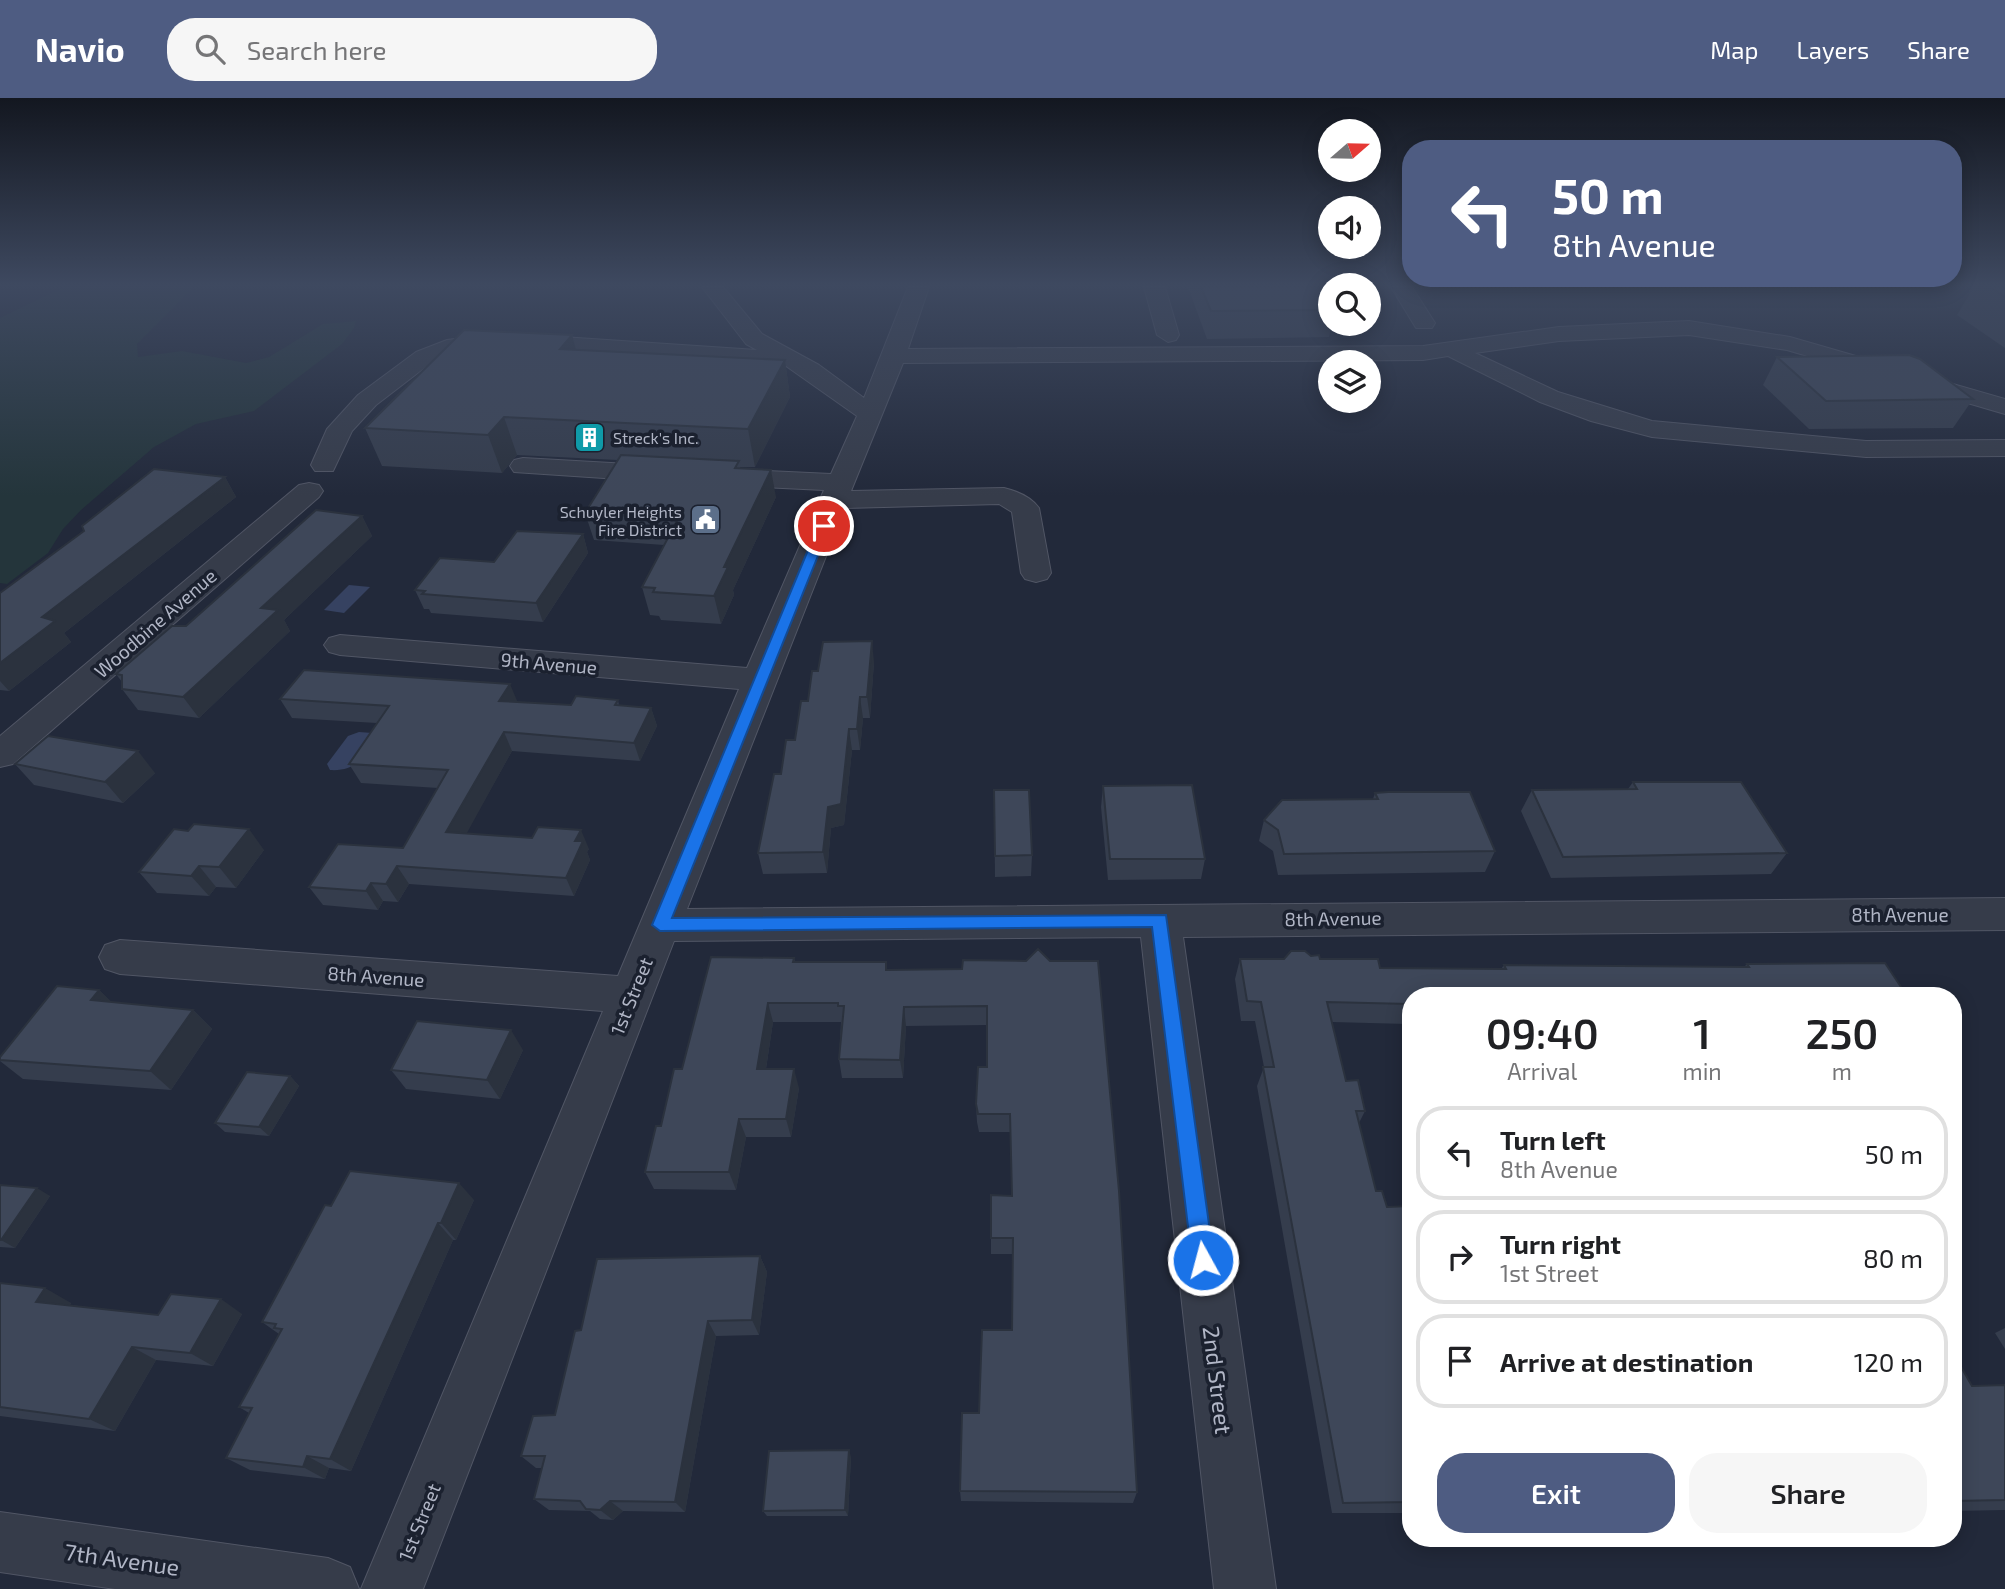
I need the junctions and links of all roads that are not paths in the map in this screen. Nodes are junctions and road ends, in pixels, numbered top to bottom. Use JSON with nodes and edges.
{"nodes":[{"id":1,"x":894,"y":356,"type":"edge"},
{"id":2,"x":425,"y":357,"type":"edge"},
{"id":3,"x":755,"y":357,"type":"edge"},
{"id":4,"x":786,"y":357,"type":"edge"},
{"id":5,"x":1467,"y":357,"type":"edge"},
{"id":6,"x":1833,"y":357,"type":"edge"},
{"id":7,"x":790,"y":359,"type":"junction"},
{"id":8,"x":2005,"y":407,"type":"edge"},
{"id":9,"x":870,"y":414,"type":"junction"},
{"id":10,"x":2005,"y":448,"type":"edge"},
{"id":11,"x":523,"y":466,"type":"dead end"},
{"id":12,"x":838,"y":492,"type":"junction"},
{"id":13,"x":1036,"y":573,"type":"dead end"},
{"id":14,"x":340,"y":645,"type":"dead end"},
{"id":15,"x":759,"y":680,"type":"junction"},
{"id":16,"x":0,"y":755,"type":"edge"},
{"id":17,"x":2005,"y":914,"type":"edge"},
{"id":18,"x":1160,"y":920,"type":"junction"},
{"id":19,"x":660,"y":925,"type":"junction"},
{"id":20,"x":120,"y":957,"type":"dead end"},
{"id":21,"x":632,"y":995,"type":"junction"},
{"id":22,"x":0,"y":1542,"type":"edge"},
{"id":23,"x":328,"y":1589,"type":"edge"},
{"id":24,"x":392,"y":1589,"type":"edge"},
{"id":25,"x":1245,"y":1589,"type":"edge"}],
"edges":[{"from":1,"to":9,"type":"street","name":"1st Street"},
{"from":2,"to":16,"type":"street","name":"Woodbine Avenue"},
{"from":3,"to":7,"type":"street","name":"Woodbine Avenue"},
{"from":4,"to":7,"type":"street"},
{"from":5,"to":10,"type":"street"},
{"from":6,"to":8,"type":"street"},
{"from":7,"to":9,"type":"street"},
{"from":9,"to":12,"type":"street","name":"1st Street"},
{"from":11,"to":12,"type":"street"},
{"from":12,"to":13,"type":"street"},
{"from":12,"to":15,"type":"street","name":"1st Street"},
{"from":14,"to":15,"type":"street","name":"9th Avenue"},
{"from":15,"to":19,"type":"street","name":"1st Street"},
{"from":17,"to":18,"type":"street","name":"8th Avenue"},
{"from":18,"to":19,"type":"street","name":"8th Avenue"},
{"from":18,"to":25,"type":"street","name":"2nd Street"},
{"from":19,"to":21,"type":"street","name":"1st Street"},
{"from":20,"to":21,"type":"street","name":"8th Avenue"},
{"from":21,"to":24,"type":"street","name":"1st Street"},
{"from":22,"to":23,"type":"street","name":"7th Avenue"}]}
